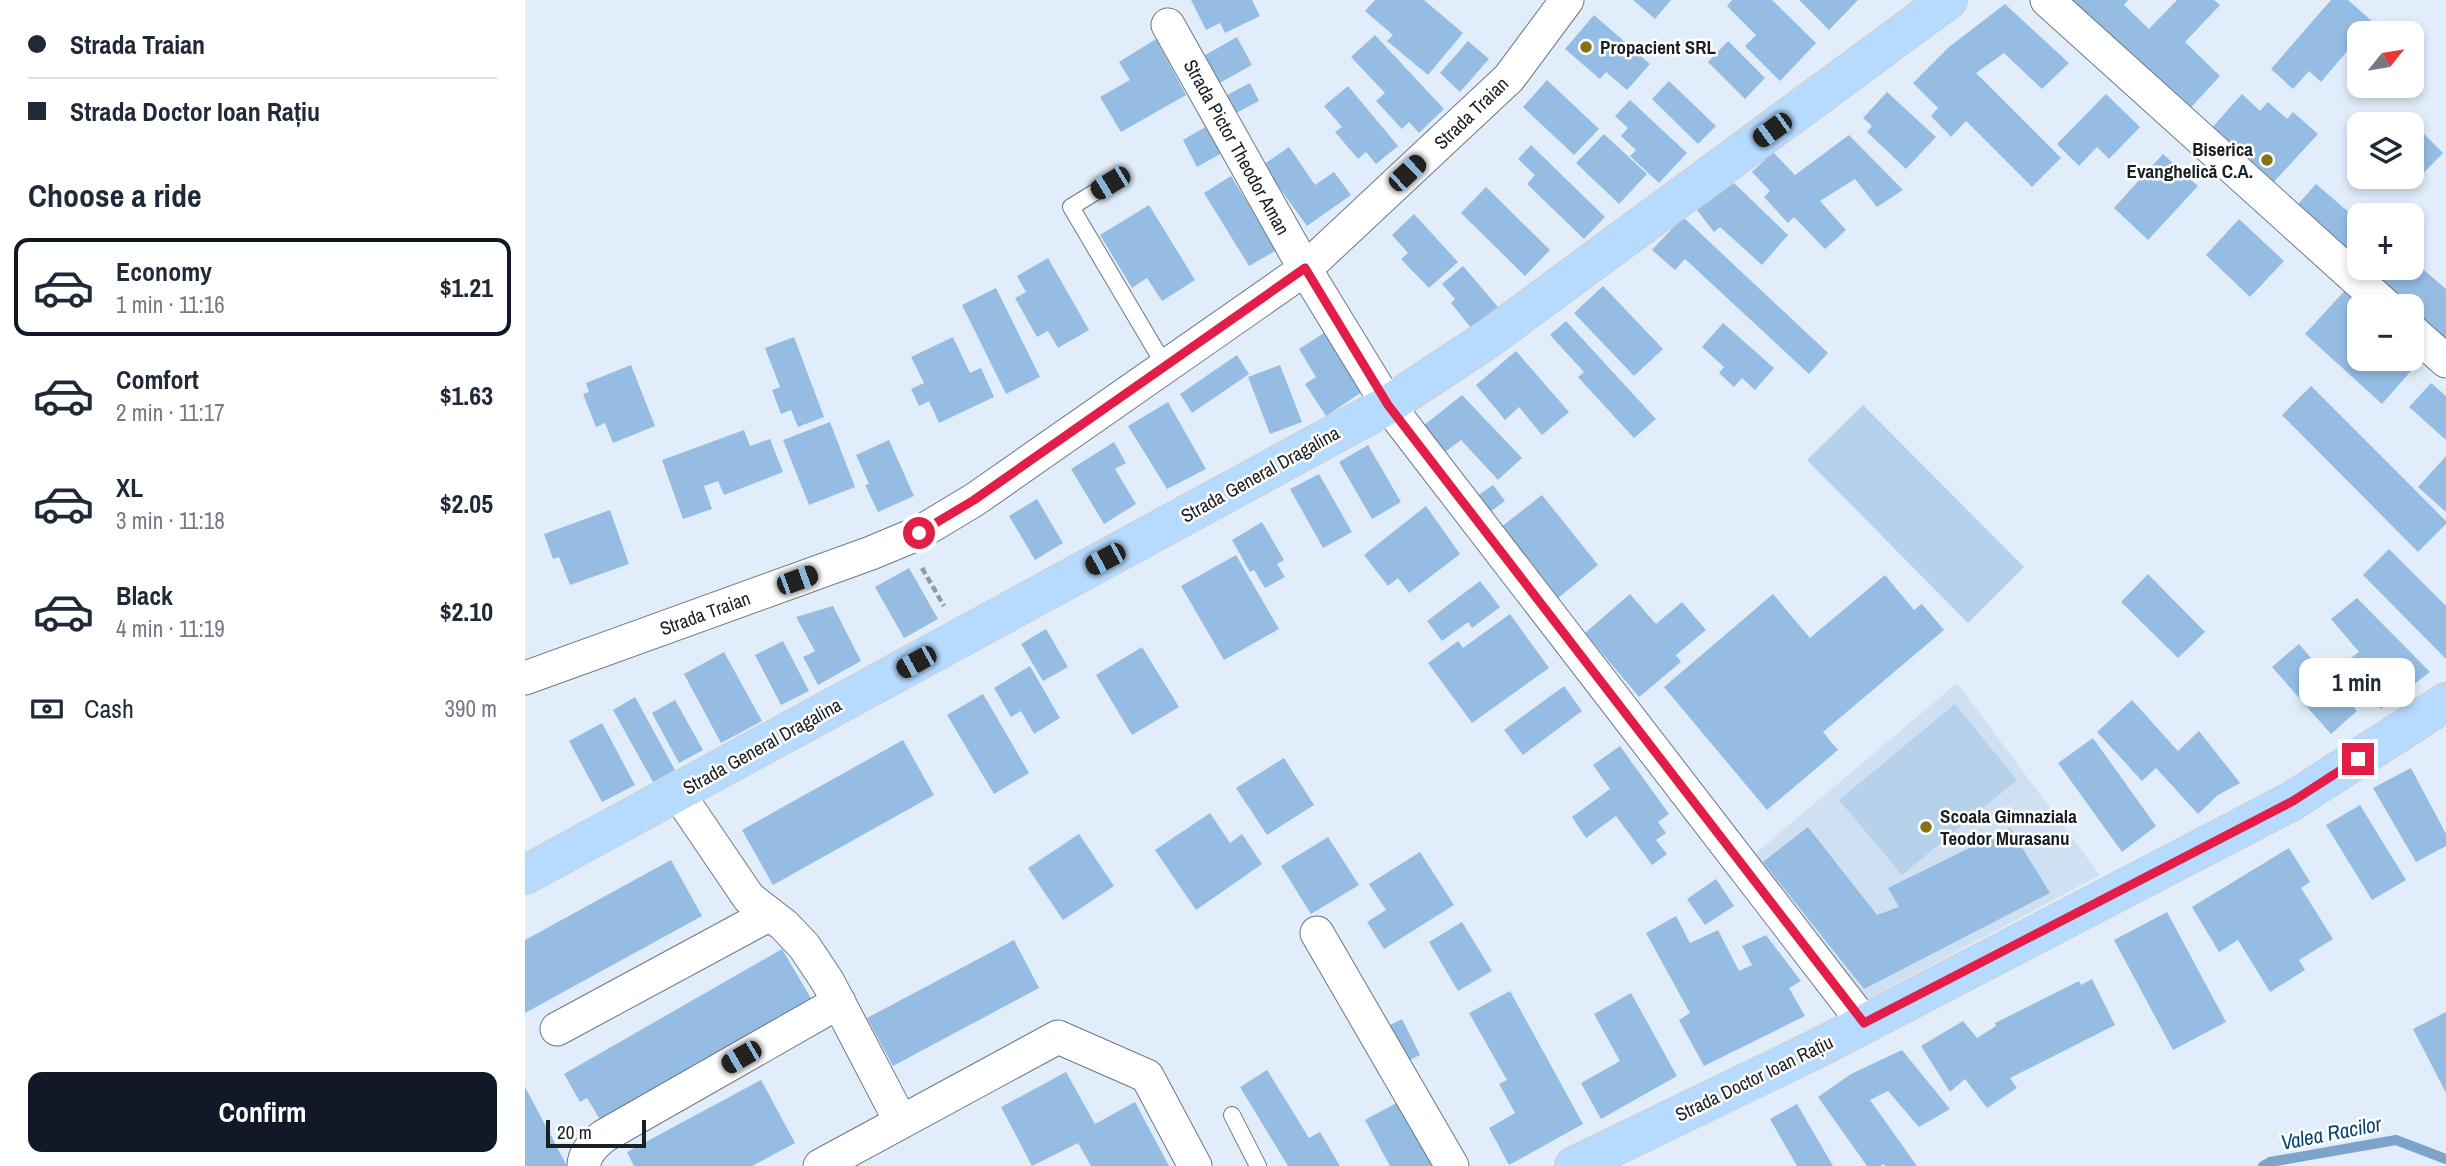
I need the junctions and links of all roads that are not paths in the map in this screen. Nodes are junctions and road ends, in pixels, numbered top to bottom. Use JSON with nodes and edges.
{"nodes":[{"id":1,"x":1567,"y":0,"type":"edge"},
{"id":2,"x":1948,"y":0,"type":"edge"},
{"id":3,"x":2047,"y":0,"type":"edge"},
{"id":4,"x":1168,"y":25,"type":"dead end"},
{"id":5,"x":1110,"y":183,"type":"dead end"},
{"id":6,"x":1305,"y":268,"type":"junction"},
{"id":7,"x":2373,"y":294,"type":"edge"},
{"id":8,"x":2424,"y":342,"type":"edge"},
{"id":9,"x":2446,"y":361,"type":"edge"},
{"id":10,"x":1165,"y":366,"type":"junction"},
{"id":11,"x":1388,"y":405,"type":"junction"},
{"id":12,"x":525,"y":678,"type":"edge"},
{"id":13,"x":2446,"y":702,"type":"edge"},
{"id":14,"x":677,"y":792,"type":"junction"},
{"id":15,"x":525,"y":874,"type":"edge"},
{"id":16,"x":770,"y":914,"type":"junction"},
{"id":17,"x":1317,"y":933,"type":"dead end"},
{"id":18,"x":839,"y":1002,"type":"junction"},
{"id":19,"x":1864,"y":1023,"type":"junction"},
{"id":20,"x":557,"y":1029,"type":"dead end"},
{"id":21,"x":1233,"y":1115,"type":"dead end"},
{"id":22,"x":901,"y":1122,"type":"junction"},
{"id":23,"x":584,"y":1166,"type":"edge"},
{"id":24,"x":820,"y":1166,"type":"edge"},
{"id":25,"x":1195,"y":1166,"type":"edge"},
{"id":26,"x":1258,"y":1166,"type":"edge"},
{"id":27,"x":1452,"y":1166,"type":"edge"},
{"id":28,"x":1574,"y":1166,"type":"edge"}],
"edges":[{"from":1,"to":6,"type":"street","name":"Strada Traian"},
{"from":2,"to":11,"type":"main road","name":"Strada General Dragalina"},
{"from":3,"to":7,"type":"street"},
{"from":4,"to":6,"type":"street","name":"Strada Pictor Theodor Aman"},
{"from":5,"to":10,"type":"lane"},
{"from":6,"to":10,"type":"street","name":"Strada Traian"},
{"from":6,"to":11,"type":"street","name":"Strada Pictor Theodor Aman"},
{"from":8,"to":9,"type":"street"},
{"from":10,"to":12,"type":"street","name":"Strada Traian"},
{"from":11,"to":14,"type":"main road","name":"Strada General Dragalina"},
{"from":11,"to":19,"type":"street"},
{"from":13,"to":19,"type":"main road","name":"Strada Doctor Ioan Rațiu"},
{"from":14,"to":15,"type":"main road","name":"Strada General Dragalina"},
{"from":14,"to":16,"type":"street"},
{"from":16,"to":18,"type":"street"},
{"from":16,"to":20,"type":"street"},
{"from":17,"to":27,"type":"street"},
{"from":18,"to":22,"type":"street"},
{"from":18,"to":23,"type":"street"},
{"from":19,"to":28,"type":"main road","name":"Strada Doctor Ioan Rațiu"},
{"from":21,"to":26,"type":"lane"},
{"from":22,"to":24,"type":"street"},
{"from":22,"to":25,"type":"street"}]}
